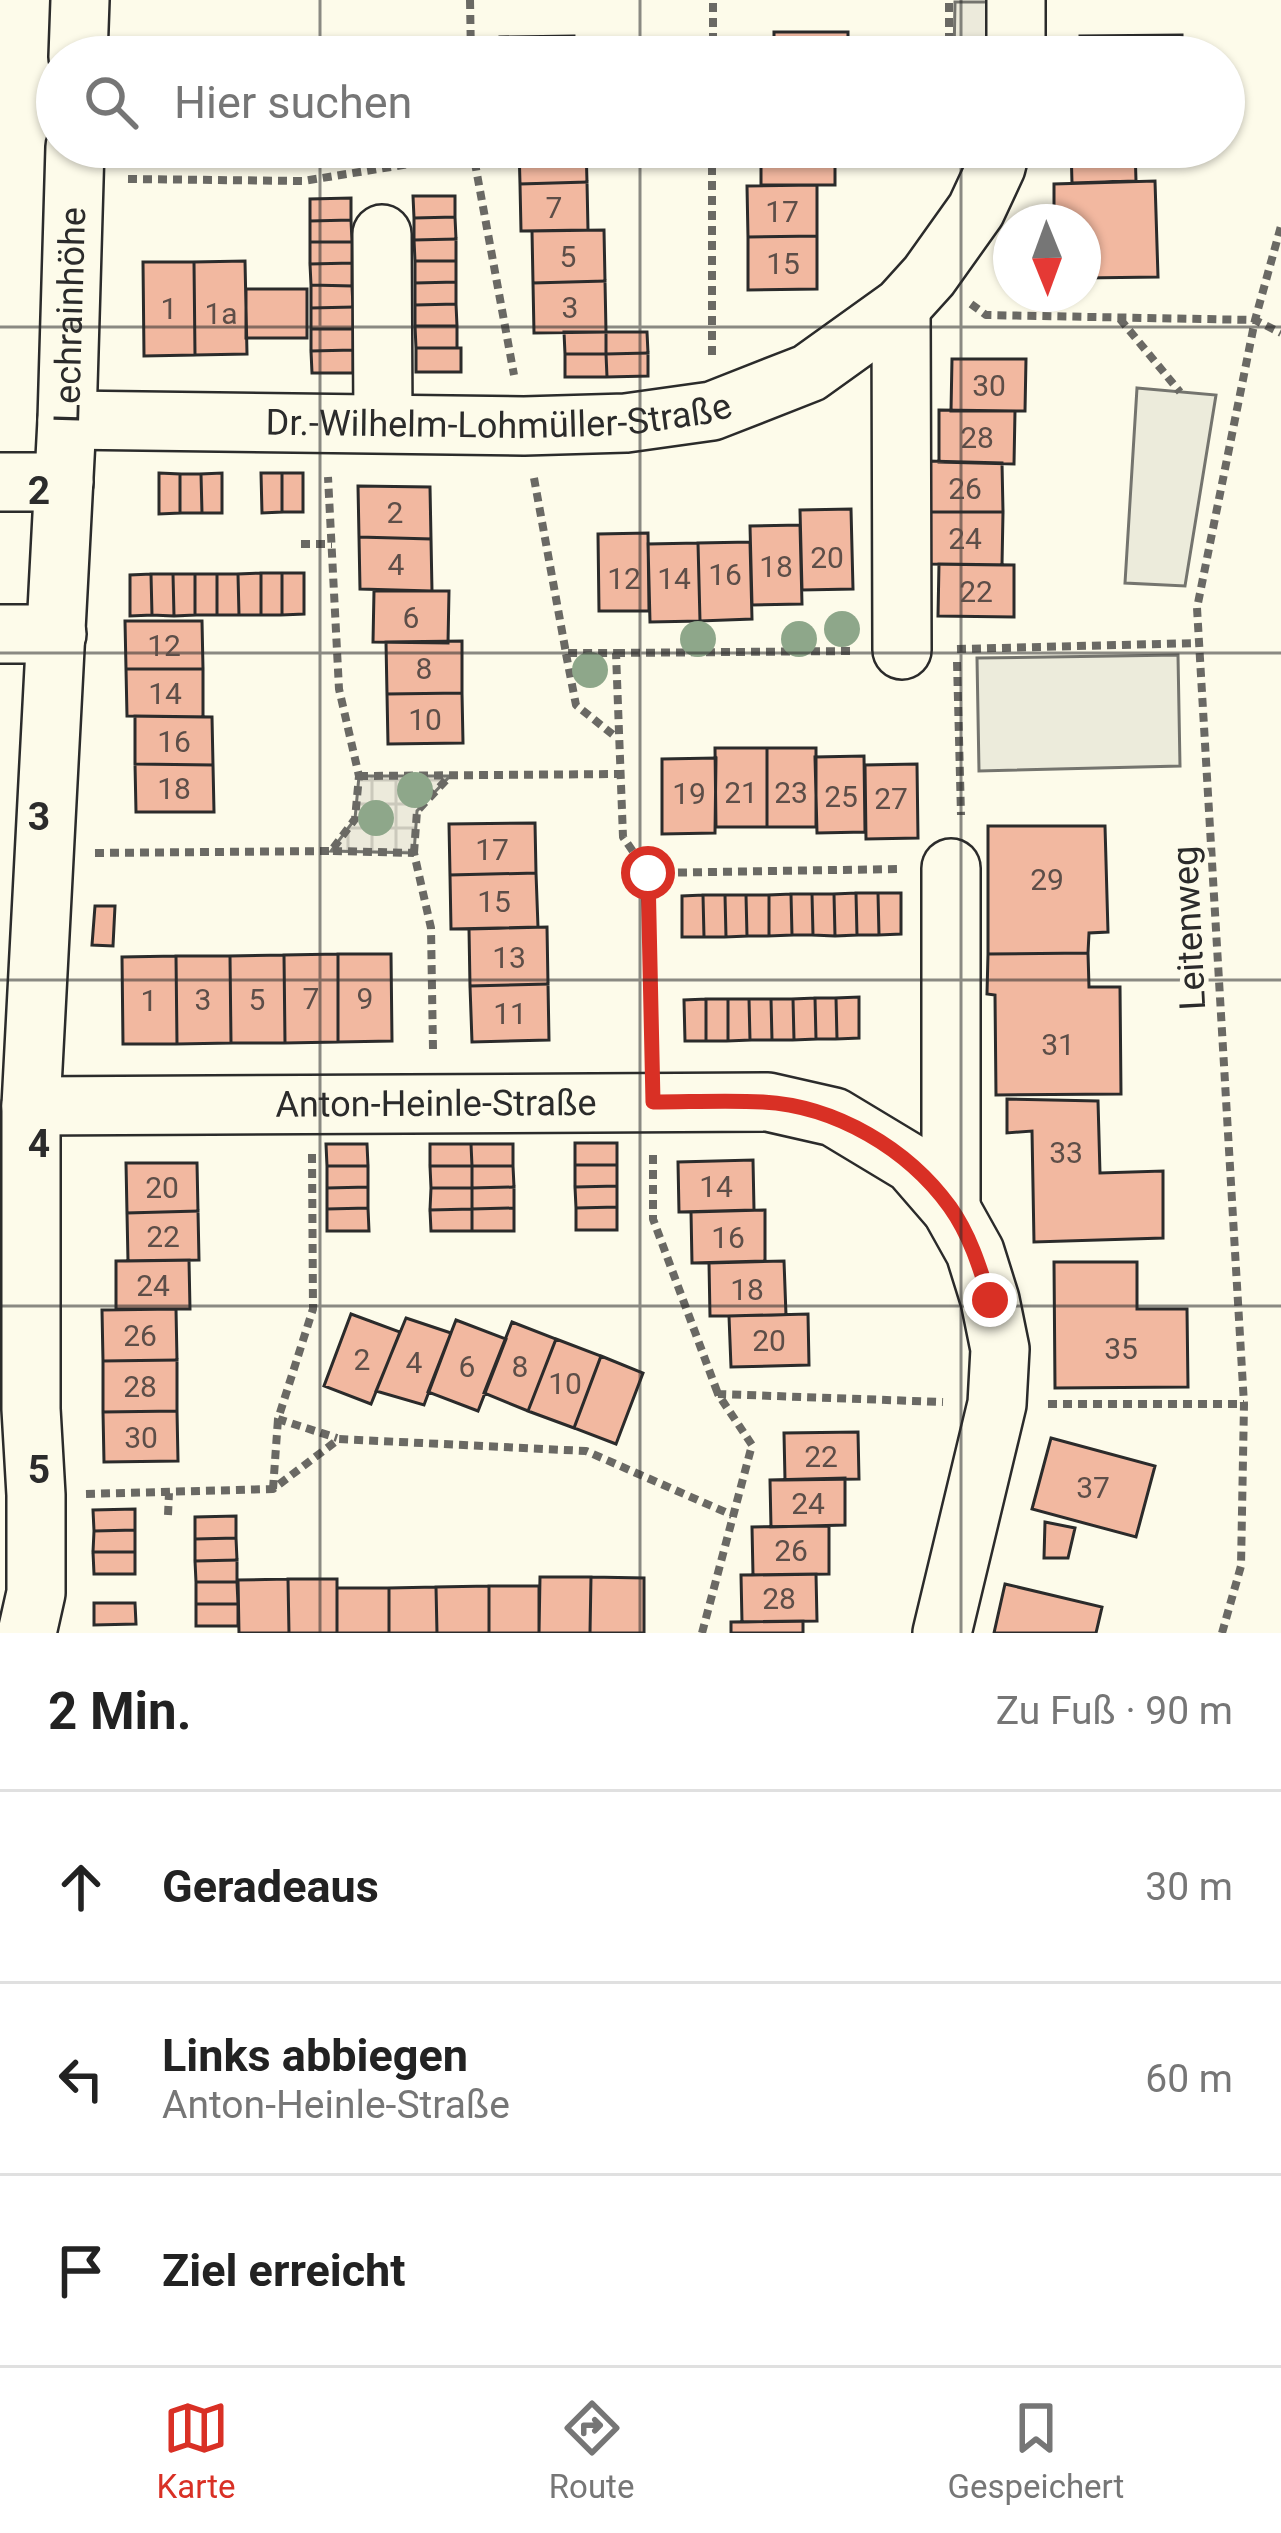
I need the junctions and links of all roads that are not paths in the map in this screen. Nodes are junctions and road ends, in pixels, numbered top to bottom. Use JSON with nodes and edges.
{"nodes":[{"id":1,"x":80,"y":0,"type":"edge"},
{"id":2,"x":1016,"y":0,"type":"edge"},
{"id":3,"x":79,"y":36,"type":"edge"},
{"id":4,"x":1016,"y":36,"type":"edge"},
{"id":5,"x":74,"y":168,"type":"edge"},
{"id":6,"x":996,"y":168,"type":"edge"},
{"id":7,"x":382,"y":234,"type":"dead end"},
{"id":8,"x":915,"y":291,"type":"junction"},
{"id":9,"x":67,"y":420,"type":"junction"},
{"id":10,"x":382,"y":423,"type":"junction"},
{"id":11,"x":0,"y":482,"type":"edge"},
{"id":12,"x":64,"y":482,"type":"junction"},
{"id":13,"x":0,"y":634,"type":"edge"},
{"id":14,"x":57,"y":634,"type":"junction"},
{"id":15,"x":929,"y":650,"type":"road end"},
{"id":16,"x":26,"y":748,"type":"edge"},
{"id":17,"x":951,"y":868,"type":"road end"},
{"id":18,"x":32,"y":1106,"type":"junction"},
{"id":19,"x":951,"y":1208,"type":"junction"},
{"id":20,"x":16,"y":1409,"type":"edge"},
{"id":21,"x":27,"y":1633,"type":"edge"},
{"id":22,"x":942,"y":1633,"type":"edge"}],
"edges":[{"from":1,"to":3,"type":"street"},
{"from":2,"to":4,"type":"street"},
{"from":5,"to":9,"type":"street","name":"Lechrainhöhe"},
{"from":6,"to":8,"type":"street","name":"Dr.-Wilhelm-Lohmüller-Straße"},
{"from":7,"to":10,"type":"street"},
{"from":8,"to":10,"type":"street","name":"Dr.-Wilhelm-Lohmüller-Straße"},
{"from":8,"to":15,"type":"street"},
{"from":9,"to":10,"type":"street","name":"Dr.-Wilhelm-Lohmüller-Straße"},
{"from":9,"to":12,"type":"street","name":"Lechrainhöhe"},
{"from":11,"to":12,"type":"street"},
{"from":12,"to":14,"type":"street","name":"Lechrainhöhe"},
{"from":13,"to":14,"type":"street"},
{"from":14,"to":16,"type":"street","name":"Lechrainhöhe"},
{"from":16,"to":18,"type":"street","name":"Lechrainhöhe"},
{"from":17,"to":19,"type":"street","name":"Anton-Heinle-Straße"},
{"from":18,"to":19,"type":"street","name":"Anton-Heinle-Straße"},
{"from":18,"to":20,"type":"street","name":"Lechrainhöhe"},
{"from":19,"to":22,"type":"street","name":"Anton-Heinle-Straße"},
{"from":20,"to":21,"type":"street","name":"Lechrainhöhe"}]}
